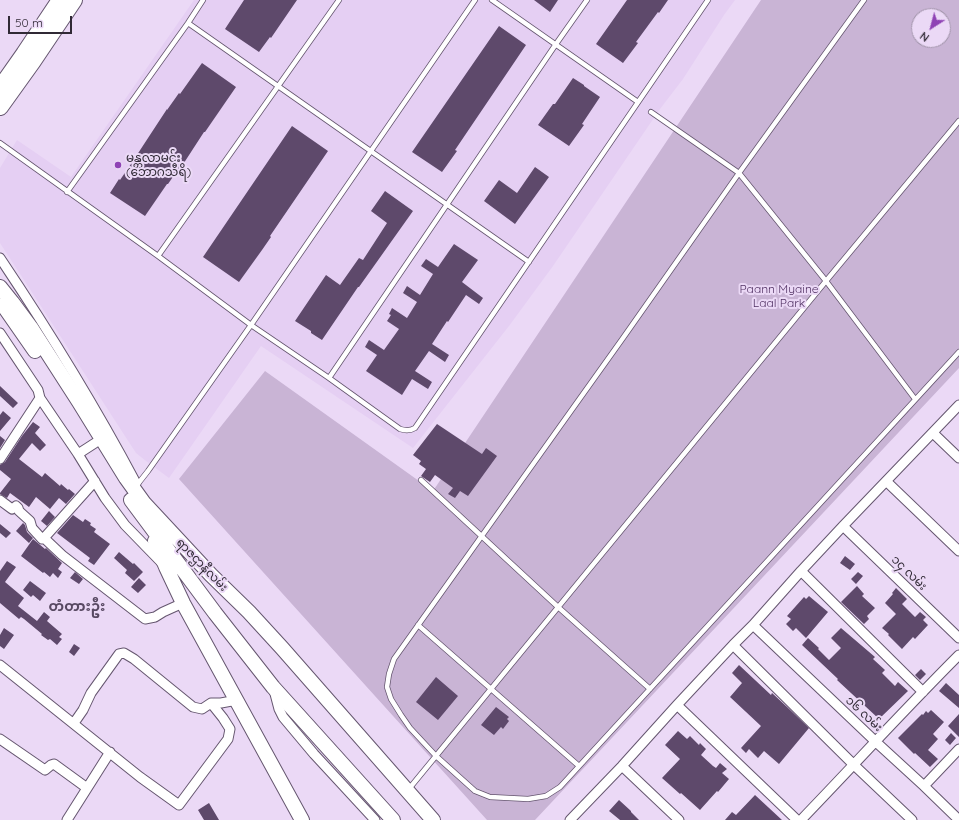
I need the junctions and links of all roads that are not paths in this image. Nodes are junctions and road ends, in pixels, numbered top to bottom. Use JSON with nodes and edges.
{"nodes":[{"id":1,"x":60,"y":0,"type":"edge"},
{"id":2,"x":74,"y":0,"type":"edge"},
{"id":3,"x":203,"y":0,"type":"edge"},
{"id":4,"x":339,"y":0,"type":"edge"},
{"id":5,"x":475,"y":0,"type":"edge"},
{"id":6,"x":492,"y":0,"type":"edge"},
{"id":7,"x":587,"y":0,"type":"edge"},
{"id":8,"x":708,"y":0,"type":"edge"},
{"id":9,"x":864,"y":0,"type":"edge"},
{"id":10,"x":188,"y":23,"type":"junction"},
{"id":11,"x":556,"y":44,"type":"junction"},
{"id":12,"x":29,"y":57,"type":"junction"},
{"id":13,"x":278,"y":85,"type":"junction"},
{"id":14,"x":0,"y":88,"type":"edge"},
{"id":15,"x":638,"y":102,"type":"junction"},
{"id":16,"x":0,"y":107,"type":"edge"},
{"id":17,"x":652,"y":112,"type":"dead end"},
{"id":18,"x":959,"y":122,"type":"edge"},
{"id":19,"x":0,"y":143,"type":"edge"},
{"id":20,"x":371,"y":151,"type":"junction"},
{"id":21,"x":739,"y":173,"type":"junction"},
{"id":22,"x":67,"y":192,"type":"junction"},
{"id":23,"x":447,"y":204,"type":"junction"},
{"id":24,"x":158,"y":256,"type":"junction"},
{"id":25,"x":0,"y":258,"type":"edge"},
{"id":26,"x":529,"y":262,"type":"junction"},
{"id":27,"x":826,"y":281,"type":"junction"},
{"id":28,"x":0,"y":287,"type":"edge"},
{"id":29,"x":2,"y":307,"type":"edge"},
{"id":30,"x":251,"y":325,"type":"junction"},
{"id":31,"x":0,"y":333,"type":"edge"},
{"id":32,"x":959,"y":352,"type":"edge"},
{"id":33,"x":329,"y":378,"type":"junction"},
{"id":34,"x":40,"y":398,"type":"junction"},
{"id":35,"x":915,"y":399,"type":"junction"},
{"id":36,"x":959,"y":405,"type":"edge"},
{"id":37,"x":933,"y":433,"type":"junction"},
{"id":38,"x":95,"y":443,"type":"junction"},
{"id":39,"x":78,"y":454,"type":"junction"},
{"id":40,"x":959,"y":458,"type":"edge"},
{"id":41,"x":0,"y":459,"type":"edge"},
{"id":42,"x":421,"y":480,"type":"dead end"},
{"id":43,"x":95,"y":481,"type":"junction"},
{"id":44,"x":886,"y":482,"type":"junction"},
{"id":45,"x":137,"y":485,"type":"junction"},
{"id":46,"x":0,"y":500,"type":"edge"},
{"id":47,"x":144,"y":503,"type":"junction"},
{"id":48,"x":147,"y":523,"type":"junction"},
{"id":49,"x":843,"y":526,"type":"junction"},
{"id":50,"x":481,"y":536,"type":"junction"},
{"id":51,"x":44,"y":538,"type":"junction"},
{"id":52,"x":959,"y":552,"type":"edge"},
{"id":53,"x":166,"y":568,"type":"junction"},
{"id":54,"x":801,"y":571,"type":"junction"},
{"id":55,"x":183,"y":603,"type":"junction"},
{"id":56,"x":558,"y":607,"type":"junction"},
{"id":57,"x":418,"y":625,"type":"junction"},
{"id":58,"x":753,"y":626,"type":"junction"},
{"id":59,"x":959,"y":638,"type":"edge"},
{"id":60,"x":733,"y":645,"type":"junction"},
{"id":61,"x":959,"y":655,"type":"edge"},
{"id":62,"x":0,"y":665,"type":"edge"},
{"id":63,"x":273,"y":687,"type":"junction"},
{"id":64,"x":491,"y":689,"type":"junction"},
{"id":65,"x":650,"y":689,"type":"junction"},
{"id":66,"x":923,"y":692,"type":"junction"},
{"id":67,"x":237,"y":700,"type":"junction"},
{"id":68,"x":211,"y":703,"type":"junction"},
{"id":69,"x":677,"y":705,"type":"junction"},
{"id":70,"x":74,"y":723,"type":"junction"},
{"id":71,"x":0,"y":739,"type":"edge"},
{"id":72,"x":876,"y":742,"type":"junction"},
{"id":73,"x":959,"y":749,"type":"edge"},
{"id":74,"x":110,"y":752,"type":"junction"},
{"id":75,"x":436,"y":756,"type":"junction"},
{"id":76,"x":854,"y":765,"type":"junction"},
{"id":77,"x":579,"y":766,"type":"junction"},
{"id":78,"x":622,"y":766,"type":"junction"},
{"id":79,"x":924,"y":786,"type":"junction"},
{"id":80,"x":87,"y":788,"type":"junction"},
{"id":81,"x":408,"y":791,"type":"junction"},
{"id":82,"x":67,"y":820,"type":"edge"},
{"id":83,"x":302,"y":820,"type":"edge"},
{"id":84,"x":375,"y":820,"type":"edge"},
{"id":85,"x":393,"y":820,"type":"edge"},
{"id":86,"x":433,"y":820,"type":"edge"},
{"id":87,"x":570,"y":820,"type":"edge"},
{"id":88,"x":679,"y":820,"type":"edge"},
{"id":89,"x":797,"y":820,"type":"edge"},
{"id":90,"x":801,"y":820,"type":"edge"},
{"id":91,"x":912,"y":820,"type":"edge"},
{"id":92,"x":958,"y":820,"type":"edge"}],
"edges":[{"from":1,"to":12,"type":"highway"},
{"from":2,"to":12,"type":"highway"},
{"from":3,"to":10,"type":"lane"},
{"from":4,"to":13,"type":"lane"},
{"from":5,"to":20,"type":"lane"},
{"from":6,"to":11,"type":"lane"},
{"from":7,"to":11,"type":"lane"},
{"from":8,"to":15,"type":"lane"},
{"from":9,"to":21,"type":"lane"},
{"from":10,"to":13,"type":"lane"},
{"from":10,"to":22,"type":"lane"},
{"from":11,"to":15,"type":"lane"},
{"from":11,"to":23,"type":"lane"},
{"from":12,"to":14,"type":"highway"},
{"from":12,"to":16,"type":"highway"},
{"from":13,"to":20,"type":"lane"},
{"from":13,"to":24,"type":"lane"},
{"from":15,"to":26,"type":"lane"},
{"from":17,"to":21,"type":"lane"},
{"from":18,"to":27,"type":"lane"},
{"from":19,"to":22,"type":"lane"},
{"from":20,"to":23,"type":"lane"},
{"from":20,"to":30,"type":"lane"},
{"from":21,"to":27,"type":"lane"},
{"from":21,"to":50,"type":"lane"},
{"from":22,"to":24,"type":"lane"},
{"from":23,"to":26,"type":"lane"},
{"from":23,"to":33,"type":"lane"},
{"from":24,"to":30,"type":"lane"},
{"from":25,"to":45,"type":"street"},
{"from":26,"to":33,"type":"lane"},
{"from":27,"to":35,"type":"lane"},
{"from":27,"to":56,"type":"lane"},
{"from":28,"to":47,"type":"main road","name":"ရာဇဌာနီလမ်း"},
{"from":29,"to":38,"type":"main road","name":"ရာဇဌာနီလမ်း"},
{"from":30,"to":33,"type":"lane"},
{"from":30,"to":45,"type":"lane"},
{"from":31,"to":34,"type":"street"},
{"from":32,"to":35,"type":"lane"},
{"from":34,"to":39,"type":"street"},
{"from":34,"to":41,"type":"street"},
{"from":35,"to":65,"type":"lane"},
{"from":36,"to":37,"type":"street"},
{"from":37,"to":40,"type":"street"},
{"from":37,"to":44,"type":"street"},
{"from":38,"to":39,"type":"street"},
{"from":38,"to":48,"type":"main road","name":"ရာဇဌာနီလမ်း"},
{"from":39,"to":43,"type":"street"},
{"from":42,"to":50,"type":"lane"},
{"from":43,"to":51,"type":"street"},
{"from":43,"to":53,"type":"street"},
{"from":44,"to":49,"type":"street"},
{"from":44,"to":52,"type":"street"},
{"from":45,"to":47,"type":"street"},
{"from":46,"to":51,"type":"street"},
{"from":47,"to":48,"type":"main road"},
{"from":47,"to":81,"type":"main road","name":"ရာဇဌာနီလမ်း"},
{"from":48,"to":53,"type":"main road"},
{"from":48,"to":63,"type":"main road","name":"ရာဇဌာနီလမ်း"},
{"from":49,"to":54,"type":"street"},
{"from":49,"to":59,"type":"street","name":"၁၄ လမ်း"},
{"from":50,"to":56,"type":"lane"},
{"from":50,"to":57,"type":"lane"},
{"from":51,"to":55,"type":"street"},
{"from":53,"to":55,"type":"main road"},
{"from":54,"to":58,"type":"street"},
{"from":54,"to":66,"type":"street"},
{"from":55,"to":67,"type":"main road"},
{"from":56,"to":64,"type":"lane"},
{"from":56,"to":65,"type":"lane"},
{"from":57,"to":64,"type":"lane"},
{"from":57,"to":75,"type":"lane"},
{"from":58,"to":60,"type":"street"},
{"from":58,"to":72,"type":"street","name":"၁၆ လမ်း"},
{"from":60,"to":69,"type":"street"},
{"from":60,"to":76,"type":"street"},
{"from":61,"to":66,"type":"street"},
{"from":62,"to":70,"type":"street"},
{"from":63,"to":84,"type":"street"},
{"from":63,"to":85,"type":"main road","name":"ရာဇဌာနီလမ်း"},
{"from":64,"to":75,"type":"lane"},
{"from":64,"to":77,"type":"lane"},
{"from":65,"to":77,"type":"lane"},
{"from":66,"to":72,"type":"street"},
{"from":67,"to":68,"type":"street"},
{"from":67,"to":83,"type":"main road"},
{"from":68,"to":70,"type":"street"},
{"from":68,"to":74,"type":"street"},
{"from":69,"to":78,"type":"street"},
{"from":69,"to":89,"type":"street"},
{"from":70,"to":74,"type":"street"},
{"from":71,"to":80,"type":"street"},
{"from":72,"to":76,"type":"street"},
{"from":72,"to":79,"type":"street","name":"၁၆ လမ်း"},
{"from":73,"to":79,"type":"street"},
{"from":74,"to":80,"type":"street"},
{"from":75,"to":77,"type":"lane"},
{"from":75,"to":81,"type":"lane"},
{"from":76,"to":90,"type":"street"},
{"from":76,"to":91,"type":"street"},
{"from":78,"to":87,"type":"street"},
{"from":78,"to":88,"type":"street"},
{"from":79,"to":92,"type":"street","name":"၁၆ လမ်း"},
{"from":80,"to":82,"type":"street"},
{"from":81,"to":86,"type":"main road","name":"ရာဇဌာနီလမ်း"}]}
